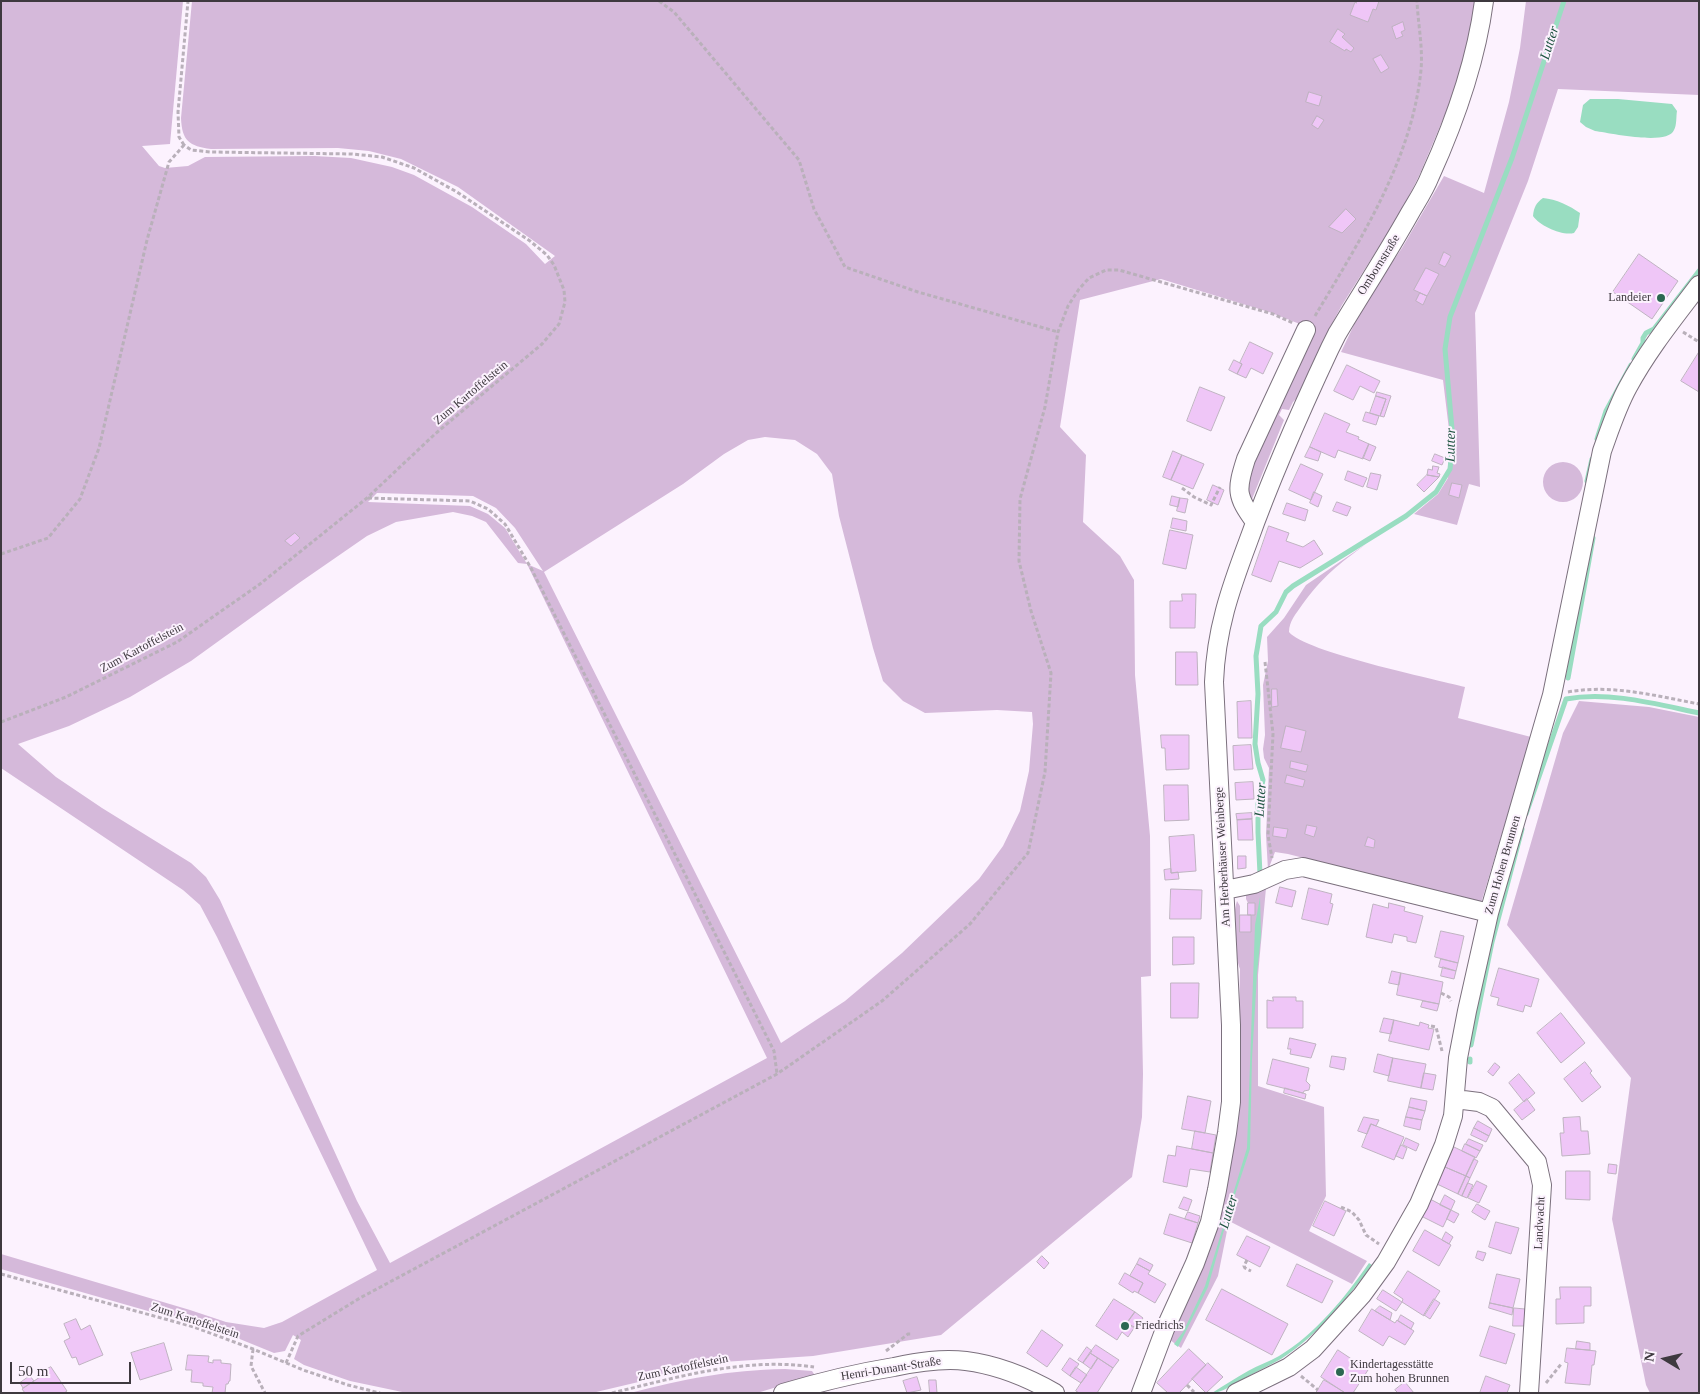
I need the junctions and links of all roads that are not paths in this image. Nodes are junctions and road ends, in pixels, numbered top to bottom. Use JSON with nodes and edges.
{"nodes":[{"id":1,"x":1484,"y":1,"type":"edge"},
{"id":2,"x":1699,"y":285,"type":"edge"},
{"id":3,"x":1306,"y":330,"type":"road end"},
{"id":4,"x":1255,"y":522,"type":"junction"},
{"id":5,"x":1225,"y":890,"type":"junction"},
{"id":6,"x":1489,"y":913,"type":"junction"},
{"id":7,"x":1455,"y":1099,"type":"junction"},
{"id":8,"x":783,"y":1393,"type":"edge"},
{"id":9,"x":1056,"y":1393,"type":"edge"},
{"id":10,"x":1140,"y":1393,"type":"edge"},
{"id":11,"x":1236,"y":1393,"type":"edge"},
{"id":12,"x":1529,"y":1393,"type":"edge"}],
"edges":[{"from":1,"to":4,"type":"street","name":"Ombornstraße"},
{"from":2,"to":6,"type":"street","name":"Zum Hohen Brunnen"},
{"from":3,"to":4,"type":"street"},
{"from":4,"to":5,"type":"street","name":"Am Herberhäuser Weinberge"},
{"from":5,"to":6,"type":"street"},
{"from":5,"to":10,"type":"street","name":"Am Herberhäuser Weinberge"},
{"from":6,"to":7,"type":"street","name":"Zum Hohen Brunnen"},
{"from":7,"to":11,"type":"street","name":"Zum Hohen Brunnen"},
{"from":7,"to":12,"type":"street","name":"Landwacht"},
{"from":8,"to":9,"type":"street","name":"Henri-Dunant-Straße"}]}
